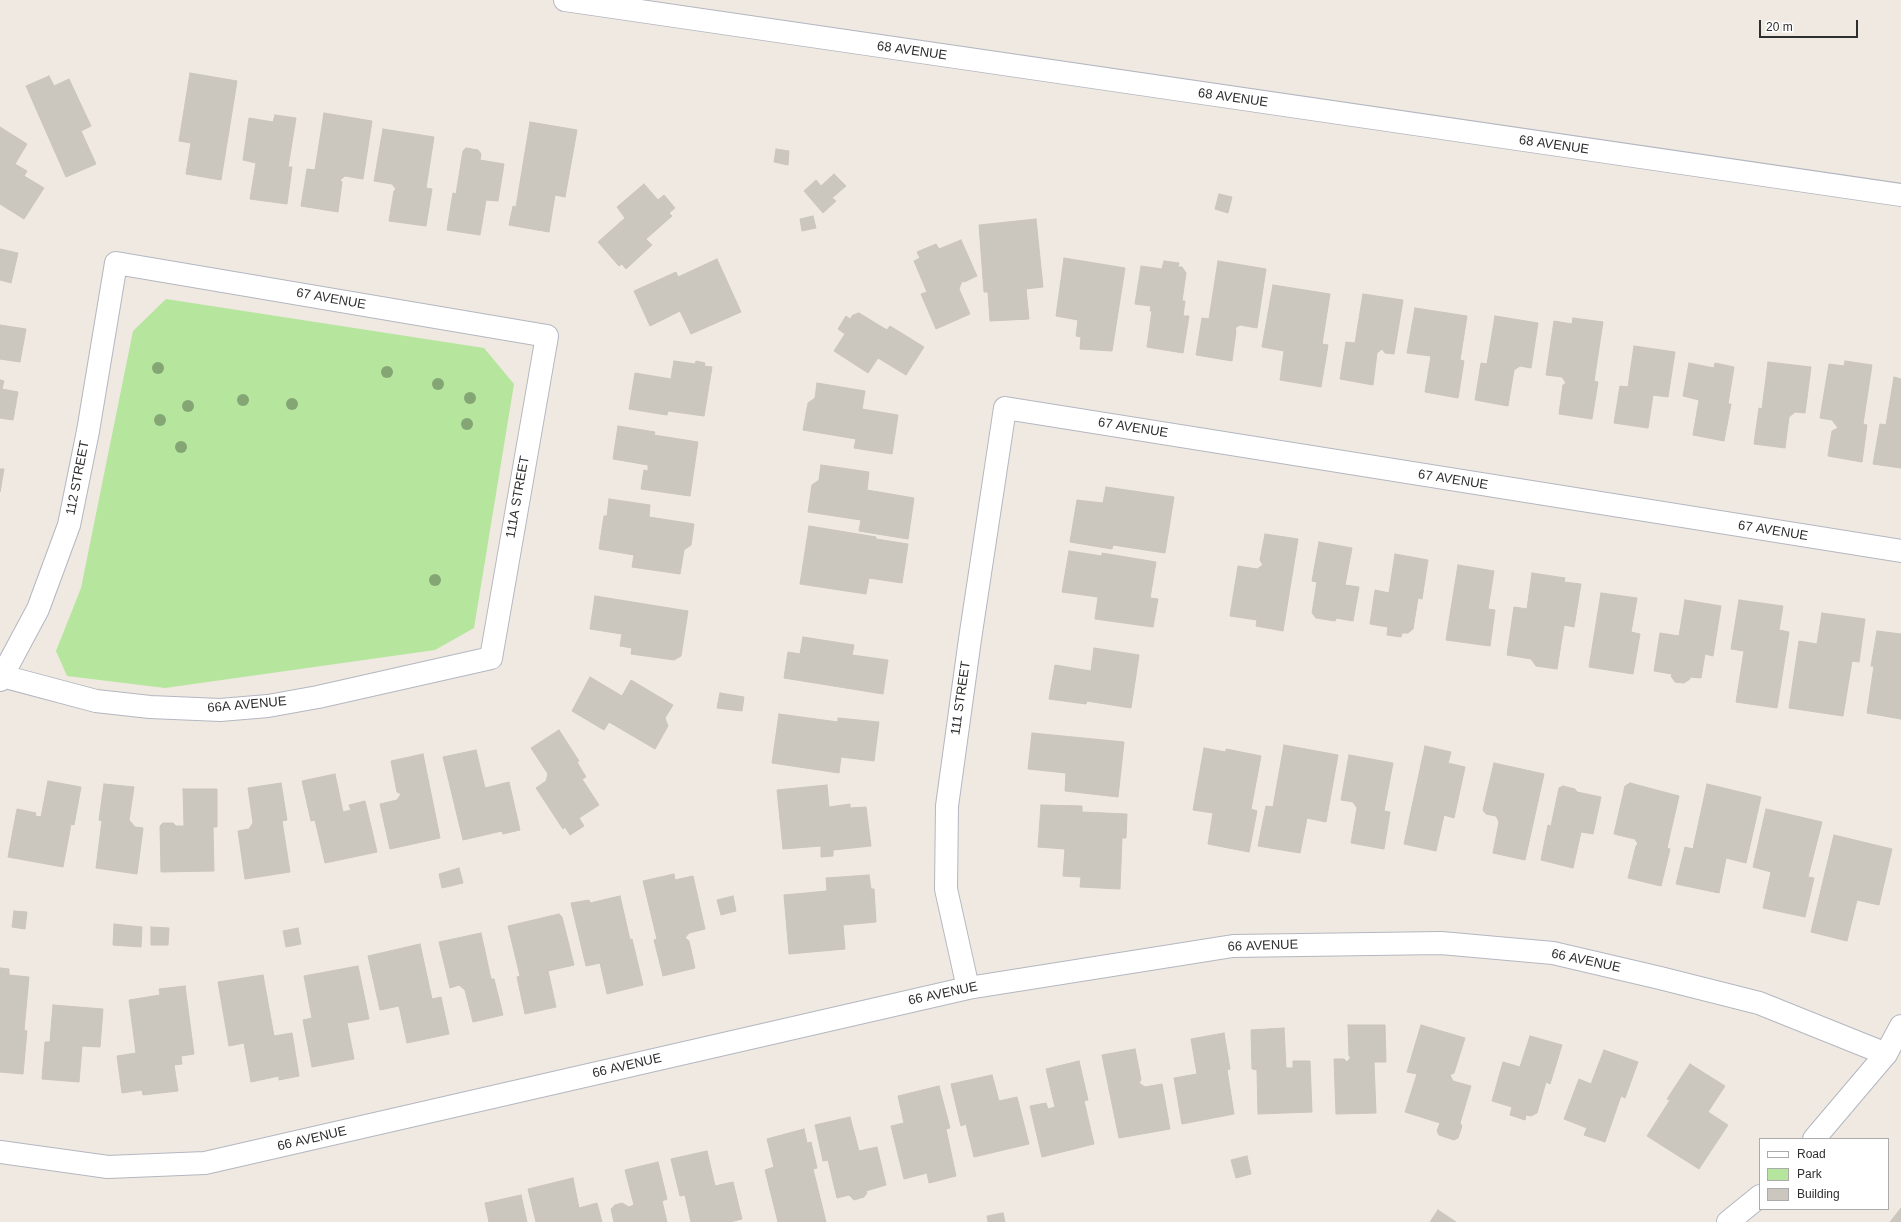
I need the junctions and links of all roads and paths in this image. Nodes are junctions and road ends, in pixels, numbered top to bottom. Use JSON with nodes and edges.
{"nodes":[{"id":1,"x":565,"y":0,"type":"edge"},
{"id":2,"x":1901,"y":195,"type":"edge"},
{"id":3,"x":116,"y":263,"type":"joint"},
{"id":4,"x":547,"y":336,"type":"joint"},
{"id":5,"x":1005,"y":408,"type":"joint"},
{"id":6,"x":1901,"y":552,"type":"edge"},
{"id":7,"x":491,"y":658,"type":"joint"},
{"id":8,"x":1,"y":678,"type":"edge"},
{"id":9,"x":968,"y":988,"type":"junction"},
{"id":10,"x":1901,"y":1026,"type":"edge"},
{"id":11,"x":1886,"y":1054,"type":"junction"},
{"id":12,"x":1815,"y":1138,"type":"edge"},
{"id":13,"x":0,"y":1152,"type":"edge"},
{"id":14,"x":1759,"y":1197,"type":"edge"},
{"id":15,"x":1728,"y":1222,"type":"edge"}],
"edges":[{"from":1,"to":2,"type":"street","name":"68 AVENUE"},
{"from":3,"to":4,"type":"street","name":"67 AVENUE"},
{"from":3,"to":8,"type":"street","name":"112 STREET"},
{"from":4,"to":7,"type":"street","name":"111A STREET"},
{"from":5,"to":6,"type":"street","name":"67 AVENUE"},
{"from":5,"to":9,"type":"street","name":"111 STREET"},
{"from":7,"to":8,"type":"street","name":"66A AVENUE"},
{"from":9,"to":11,"type":"street","name":"66 AVENUE"},
{"from":9,"to":13,"type":"street","name":"66 AVENUE"},
{"from":10,"to":11,"type":"street"},
{"from":11,"to":12,"type":"street"},
{"from":14,"to":15,"type":"street"}]}
